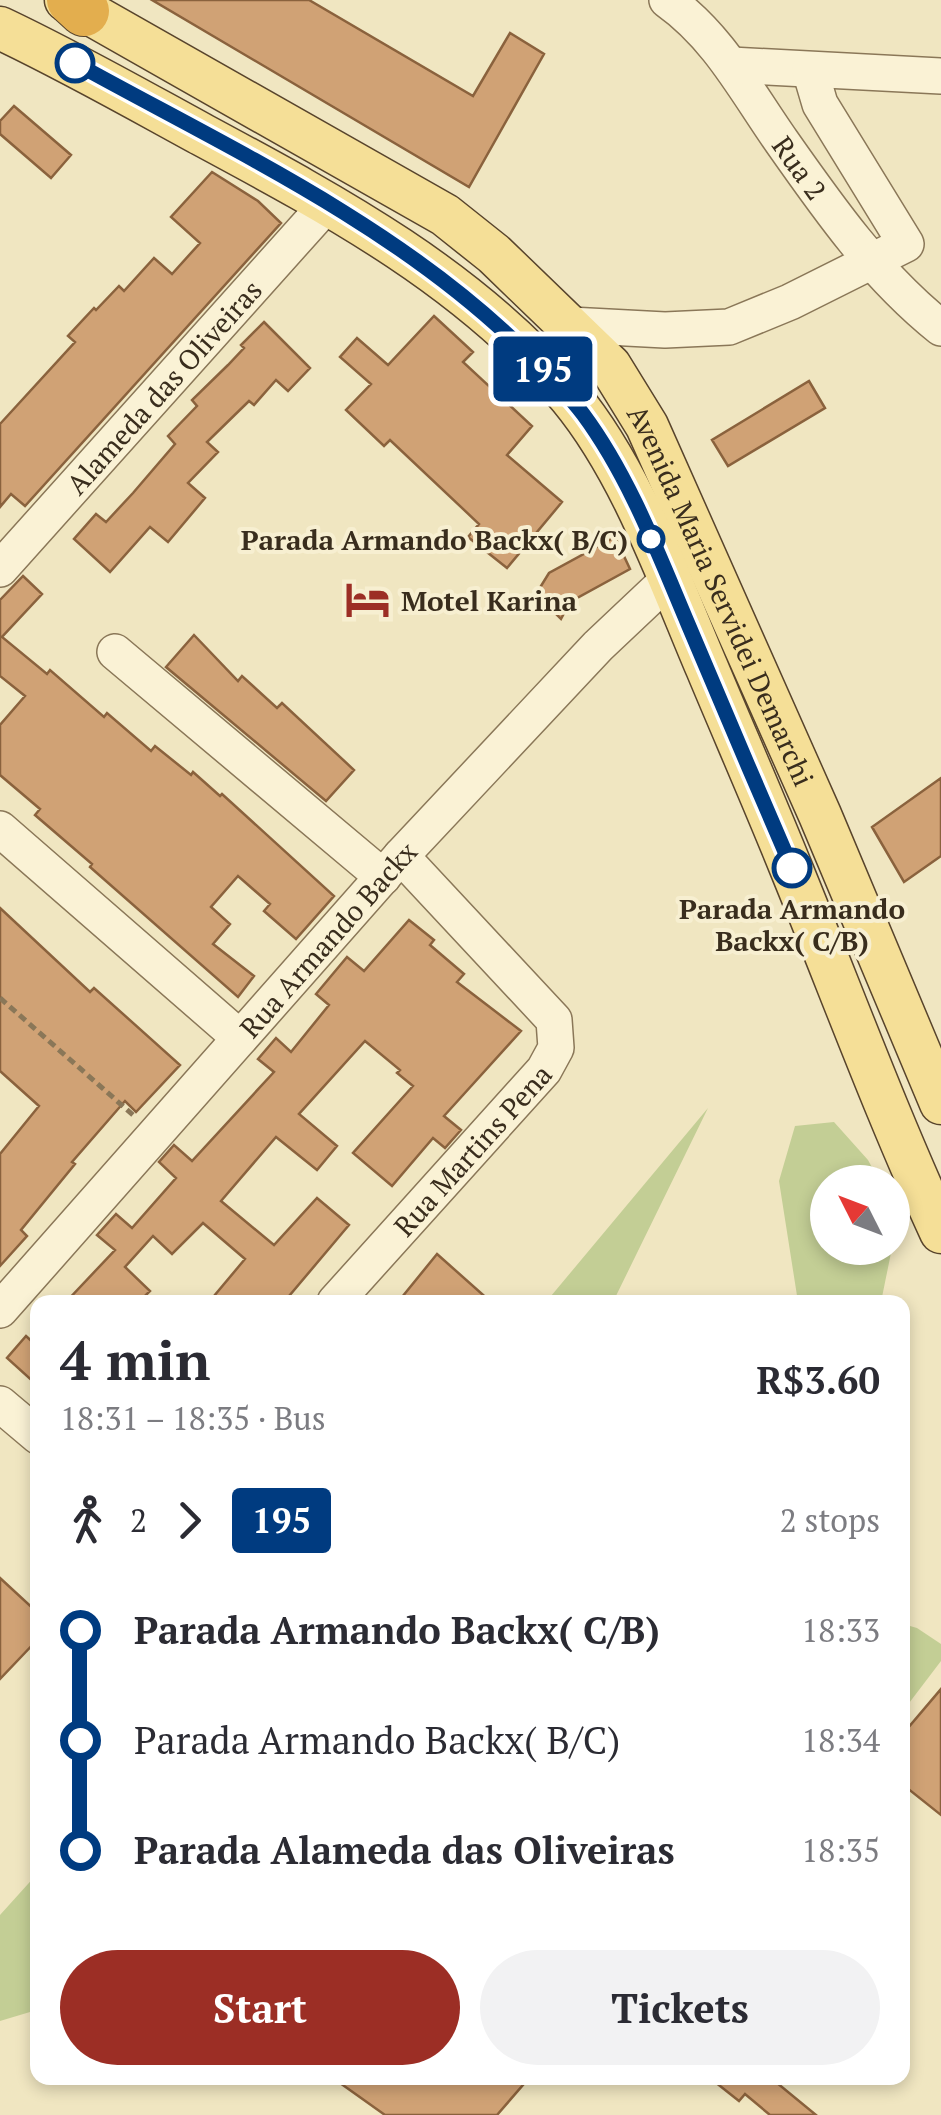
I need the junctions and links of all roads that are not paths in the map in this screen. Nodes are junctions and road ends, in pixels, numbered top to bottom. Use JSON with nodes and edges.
{"nodes":[{"id":1,"x":668,"y":0,"type":"edge"},
{"id":2,"x":74,"y":4,"type":"edge"},
{"id":3,"x":0,"y":28,"type":"edge"},
{"id":4,"x":731,"y":65,"type":"junction"},
{"id":5,"x":810,"y":70,"type":"junction"},
{"id":6,"x":941,"y":76,"type":"edge"},
{"id":7,"x":329,"y":202,"type":"junction"},
{"id":8,"x":872,"y":263,"type":"junction"},
{"id":9,"x":570,"y":325,"type":"junction"},
{"id":10,"x":939,"y":327,"type":"edge"},
{"id":11,"x":0,"y":570,"type":"edge"},
{"id":12,"x":669,"y":579,"type":"junction"},
{"id":13,"x":115,"y":652,"type":"dead end"},
{"id":14,"x":0,"y":829,"type":"edge"},
{"id":15,"x":392,"y":867,"type":"junction"},
{"id":16,"x":240,"y":1038,"type":"junction"},
{"id":17,"x":941,"y":1103,"type":"edge"},
{"id":18,"x":941,"y":1232,"type":"edge"},
{"id":19,"x":341,"y":1295,"type":"edge"},
{"id":20,"x":0,"y":1310,"type":"edge"},
{"id":21,"x":0,"y":1404,"type":"edge"},
{"id":22,"x":30,"y":1429,"type":"edge"}],
"edges":[{"from":1,"to":4,"type":"street","name":"Rua 2"},
{"from":2,"to":9,"type":"main road","name":"Avenida Maria Servidei Demarchi"},
{"from":3,"to":7,"type":"main road","name":"Avenida Maria Servidei Demarchi"},
{"from":4,"to":5,"type":"street"},
{"from":4,"to":8,"type":"street","name":"Rua 2"},
{"from":5,"to":6,"type":"street"},
{"from":5,"to":8,"type":"street"},
{"from":7,"to":11,"type":"street","name":"Alameda das Oliveiras"},
{"from":7,"to":12,"type":"main road","name":"Avenida Maria Servidei Demarchi"},
{"from":8,"to":9,"type":"street"},
{"from":8,"to":10,"type":"street","name":"Rua 2"},
{"from":9,"to":17,"type":"main road","name":"Avenida Maria Servidei Demarchi"},
{"from":12,"to":15,"type":"street","name":"Rua Armando Backx"},
{"from":12,"to":18,"type":"main road","name":"Avenida Maria Servidei Demarchi"},
{"from":13,"to":15,"type":"street","name":"Rua Martins Pena"},
{"from":14,"to":16,"type":"street"},
{"from":15,"to":16,"type":"street","name":"Rua Armando Backx"},
{"from":15,"to":19,"type":"street","name":"Rua Martins Pena"},
{"from":16,"to":20,"type":"street","name":"Rua Armando Backx"},
{"from":21,"to":22,"type":"street"}]}
